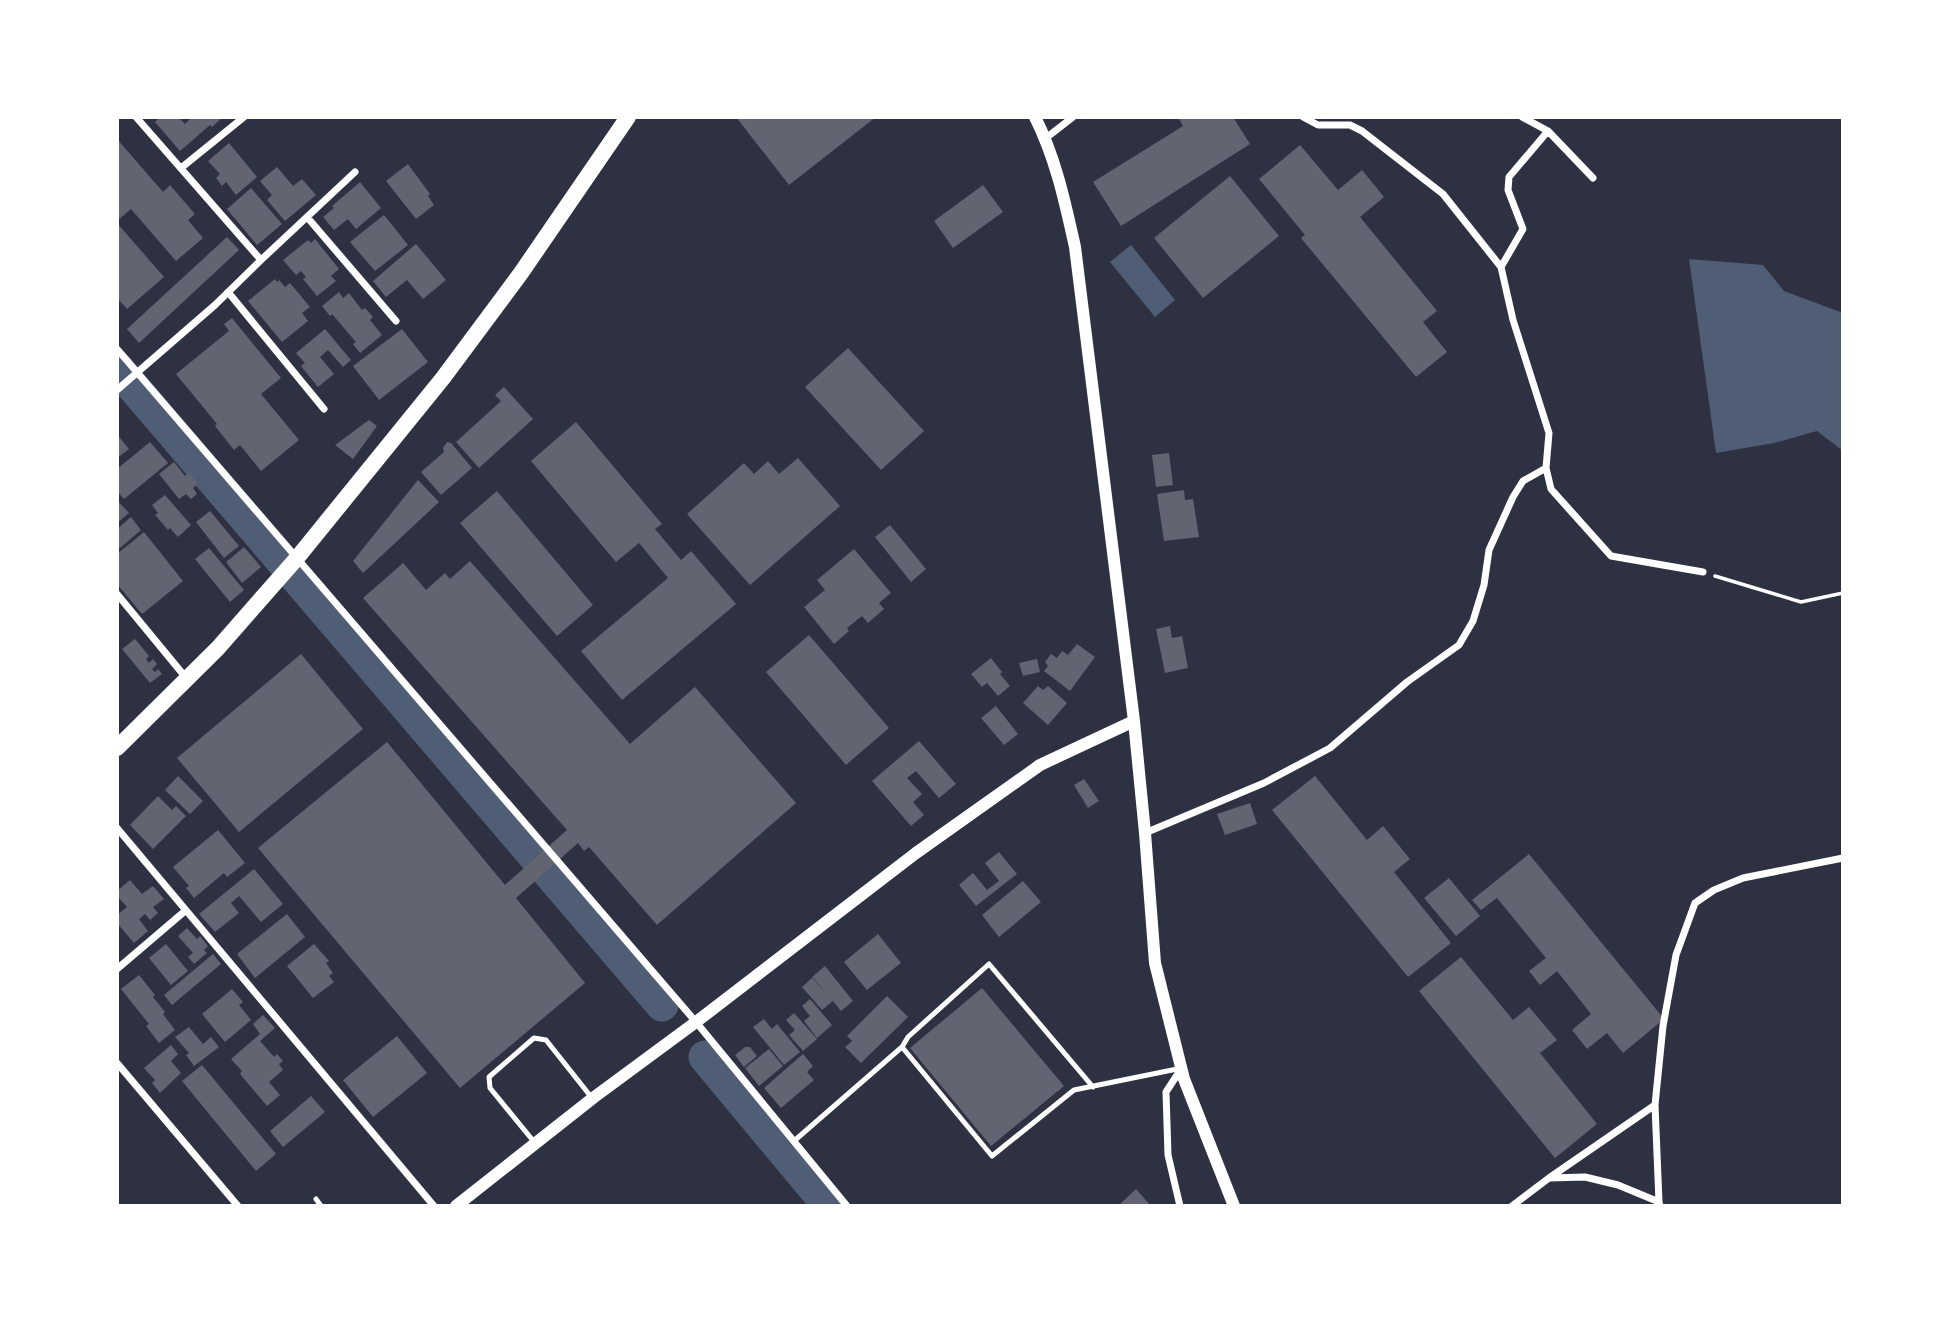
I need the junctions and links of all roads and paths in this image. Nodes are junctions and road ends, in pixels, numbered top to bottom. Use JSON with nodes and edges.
{"nodes":[{"id":1,"x":136,"y":117,"type":"edge"},
{"id":2,"x":244,"y":117,"type":"edge"},
{"id":3,"x":628,"y":117,"type":"edge"},
{"id":4,"x":1035,"y":117,"type":"edge"},
{"id":5,"x":1073,"y":117,"type":"edge"},
{"id":6,"x":1303,"y":117,"type":"edge"},
{"id":7,"x":1522,"y":117,"type":"edge"},
{"id":8,"x":1548,"y":131,"type":"junction"},
{"id":9,"x":1046,"y":138,"type":"junction"},
{"id":10,"x":181,"y":168,"type":"junction"},
{"id":11,"x":355,"y":172,"type":"dead end"},
{"id":12,"x":1593,"y":178,"type":"dead end"},
{"id":13,"x":307,"y":217,"type":"junction"},
{"id":14,"x":261,"y":260,"type":"junction"},
{"id":15,"x":1501,"y":267,"type":"junction"},
{"id":16,"x":228,"y":292,"type":"junction"},
{"id":17,"x":396,"y":321,"type":"dead end"},
{"id":18,"x":117,"y":349,"type":"edge"},
{"id":19,"x":138,"y":373,"type":"junction"},
{"id":20,"x":117,"y":390,"type":"edge"},
{"id":21,"x":324,"y":409,"type":"dead end"},
{"id":22,"x":1546,"y":468,"type":"junction"},
{"id":23,"x":291,"y":564,"type":"junction"},
{"id":24,"x":1703,"y":572,"type":"joint"},
{"id":25,"x":1843,"y":593,"type":"edge"},
{"id":26,"x":117,"y":594,"type":"edge"},
{"id":27,"x":187,"y":679,"type":"junction"},
{"id":28,"x":1134,"y":721,"type":"junction"},
{"id":29,"x":117,"y":748,"type":"edge"},
{"id":30,"x":117,"y":828,"type":"edge"},
{"id":31,"x":1145,"y":833,"type":"junction"},
{"id":32,"x":1843,"y":858,"type":"edge"},
{"id":33,"x":186,"y":911,"type":"junction"},
{"id":34,"x":117,"y":970,"type":"edge"},
{"id":35,"x":692,"y":1025,"type":"junction"},
{"id":36,"x":902,"y":1047,"type":"junction"},
{"id":37,"x":117,"y":1063,"type":"edge"},
{"id":38,"x":1182,"y":1068,"type":"junction"},
{"id":39,"x":1093,"y":1087,"type":"junction"},
{"id":40,"x":593,"y":1098,"type":"junction"},
{"id":41,"x":1655,"y":1105,"type":"junction"},
{"id":42,"x":794,"y":1141,"type":"junction"},
{"id":43,"x":535,"y":1143,"type":"junction"},
{"id":44,"x":1549,"y":1178,"type":"junction"},
{"id":45,"x":316,"y":1199,"type":"dead end"},
{"id":46,"x":1660,"y":1204,"type":"edge"},
{"id":47,"x":238,"y":1206,"type":"edge"},
{"id":48,"x":321,"y":1206,"type":"edge"},
{"id":49,"x":434,"y":1206,"type":"edge"},
{"id":50,"x":456,"y":1206,"type":"edge"},
{"id":51,"x":847,"y":1206,"type":"edge"},
{"id":52,"x":1180,"y":1206,"type":"edge"},
{"id":53,"x":1234,"y":1206,"type":"edge"},
{"id":54,"x":1512,"y":1206,"type":"edge"}],
"edges":[{"from":1,"to":10,"type":"street"},
{"from":2,"to":10,"type":"street"},
{"from":3,"to":23,"type":"highway"},
{"from":4,"to":9,"type":"street"},
{"from":5,"to":9,"type":"street"},
{"from":6,"to":15,"type":"street"},
{"from":7,"to":8,"type":"street"},
{"from":8,"to":12,"type":"street"},
{"from":8,"to":15,"type":"street"},
{"from":9,"to":28,"type":"street"},
{"from":10,"to":14,"type":"street"},
{"from":11,"to":13,"type":"street"},
{"from":13,"to":14,"type":"street"},
{"from":13,"to":17,"type":"street"},
{"from":14,"to":16,"type":"street"},
{"from":15,"to":22,"type":"street"},
{"from":16,"to":19,"type":"street"},
{"from":16,"to":21,"type":"street"},
{"from":18,"to":19,"type":"street"},
{"from":19,"to":20,"type":"street"},
{"from":19,"to":23,"type":"street"},
{"from":22,"to":24,"type":"street"},
{"from":22,"to":31,"type":"street"},
{"from":23,"to":27,"type":"highway"},
{"from":23,"to":35,"type":"street"},
{"from":24,"to":25,"type":"path"},
{"from":26,"to":27,"type":"street"},
{"from":27,"to":29,"type":"highway"},
{"from":28,"to":31,"type":"street"},
{"from":28,"to":35,"type":"street"},
{"from":30,"to":33,"type":"street"},
{"from":31,"to":38,"type":"street"},
{"from":32,"to":41,"type":"street"},
{"from":33,"to":34,"type":"street"},
{"from":33,"to":49,"type":"street"},
{"from":35,"to":40,"type":"street"},
{"from":35,"to":42,"type":"street"},
{"from":36,"to":39,"type":"lane"},
{"from":36,"to":39,"type":"lane"},
{"from":36,"to":42,"type":"lane"},
{"from":37,"to":47,"type":"street"},
{"from":38,"to":39,"type":"lane"},
{"from":38,"to":52,"type":"street"},
{"from":38,"to":53,"type":"street"},
{"from":40,"to":43,"type":"street"},
{"from":40,"to":43,"type":"lane"},
{"from":41,"to":44,"type":"street"},
{"from":41,"to":46,"type":"street"},
{"from":42,"to":51,"type":"street"},
{"from":43,"to":50,"type":"street"},
{"from":44,"to":46,"type":"street"},
{"from":44,"to":54,"type":"street"},
{"from":45,"to":48,"type":"lane"}]}
